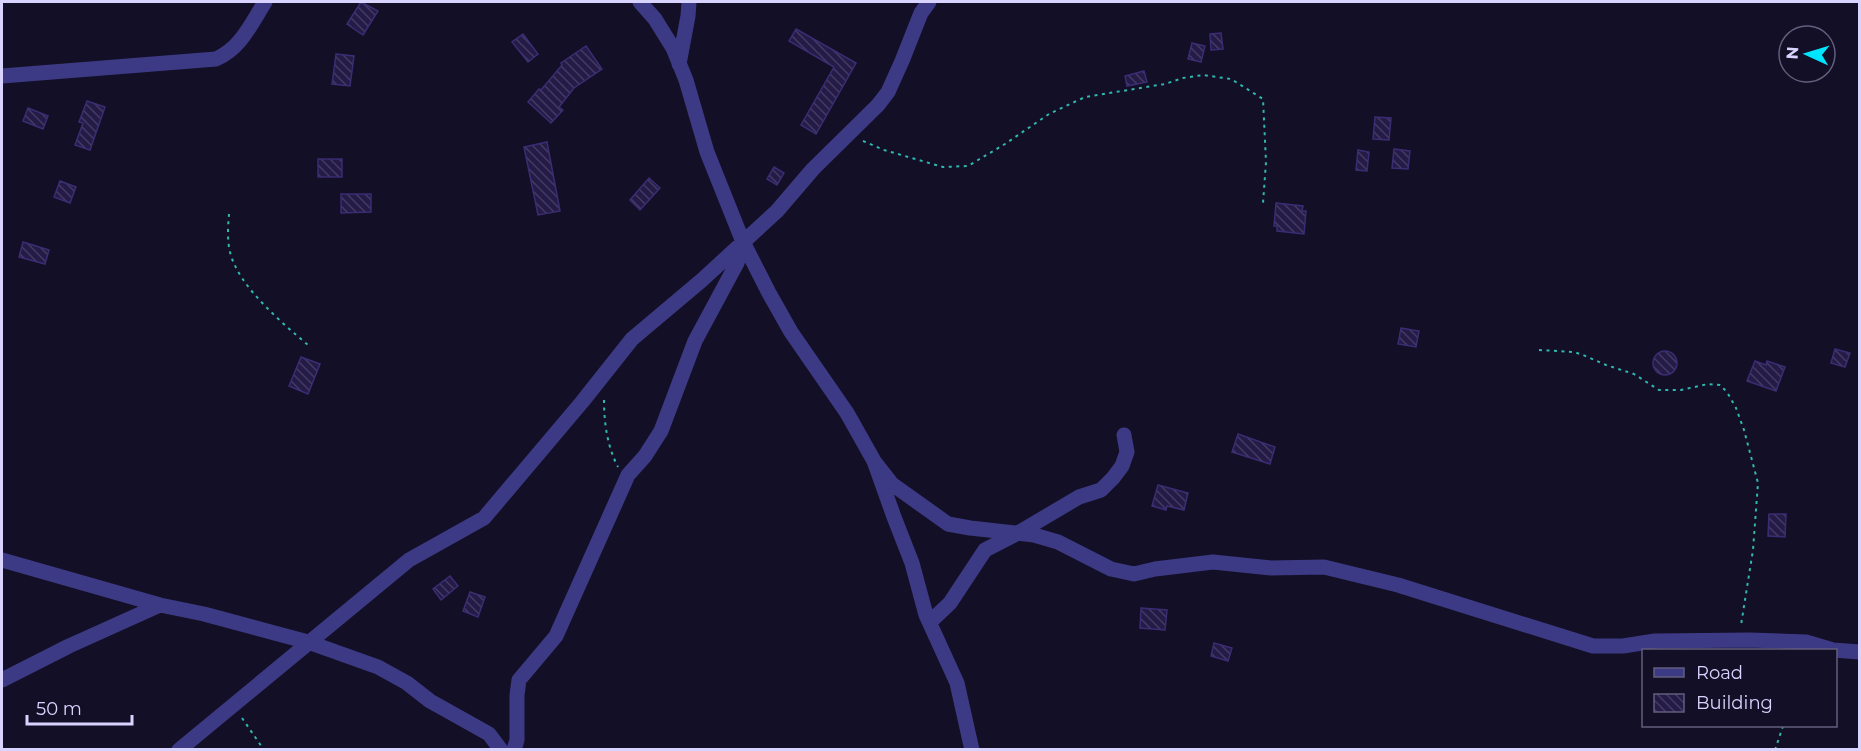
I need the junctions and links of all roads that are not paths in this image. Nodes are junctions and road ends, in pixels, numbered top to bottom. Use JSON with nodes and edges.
{"nodes":[{"id":1,"x":265,"y":2,"type":"edge"},
{"id":2,"x":640,"y":2,"type":"edge"},
{"id":3,"x":689,"y":2,"type":"edge"},
{"id":4,"x":929,"y":2,"type":"edge"},
{"id":5,"x":679,"y":64,"type":"junction"},
{"id":6,"x":2,"y":76,"type":"edge"},
{"id":7,"x":743,"y":242,"type":"junction"},
{"id":8,"x":1124,"y":435,"type":"dead end"},
{"id":9,"x":874,"y":461,"type":"junction"},
{"id":10,"x":1018,"y":533,"type":"junction"},
{"id":11,"x":2,"y":560,"type":"edge"},
{"id":12,"x":160,"y":605,"type":"junction"},
{"id":13,"x":930,"y":622,"type":"junction"},
{"id":14,"x":308,"y":642,"type":"junction"},
{"id":15,"x":1830,"y":649,"type":"edge"},
{"id":16,"x":1837,"y":650,"type":"edge"},
{"id":17,"x":1860,"y":652,"type":"edge"},
{"id":18,"x":2,"y":680,"type":"edge"},
{"id":19,"x":180,"y":750,"type":"edge"},
{"id":20,"x":501,"y":750,"type":"edge"},
{"id":21,"x":514,"y":750,"type":"edge"},
{"id":22,"x":972,"y":750,"type":"edge"}],
"edges":[{"from":1,"to":6,"type":"street"},
{"from":2,"to":5,"type":"street"},
{"from":3,"to":5,"type":"street"},
{"from":4,"to":7,"type":"street"},
{"from":5,"to":7,"type":"street"},
{"from":7,"to":9,"type":"street"},
{"from":7,"to":14,"type":"street"},
{"from":7,"to":21,"type":"street"},
{"from":8,"to":10,"type":"street"},
{"from":9,"to":10,"type":"street"},
{"from":9,"to":13,"type":"street"},
{"from":10,"to":13,"type":"street"},
{"from":10,"to":15,"type":"street"},
{"from":11,"to":12,"type":"street"},
{"from":12,"to":14,"type":"street"},
{"from":12,"to":18,"type":"street"},
{"from":13,"to":22,"type":"street"},
{"from":14,"to":19,"type":"street"},
{"from":14,"to":20,"type":"street"},
{"from":16,"to":17,"type":"street"}]}
